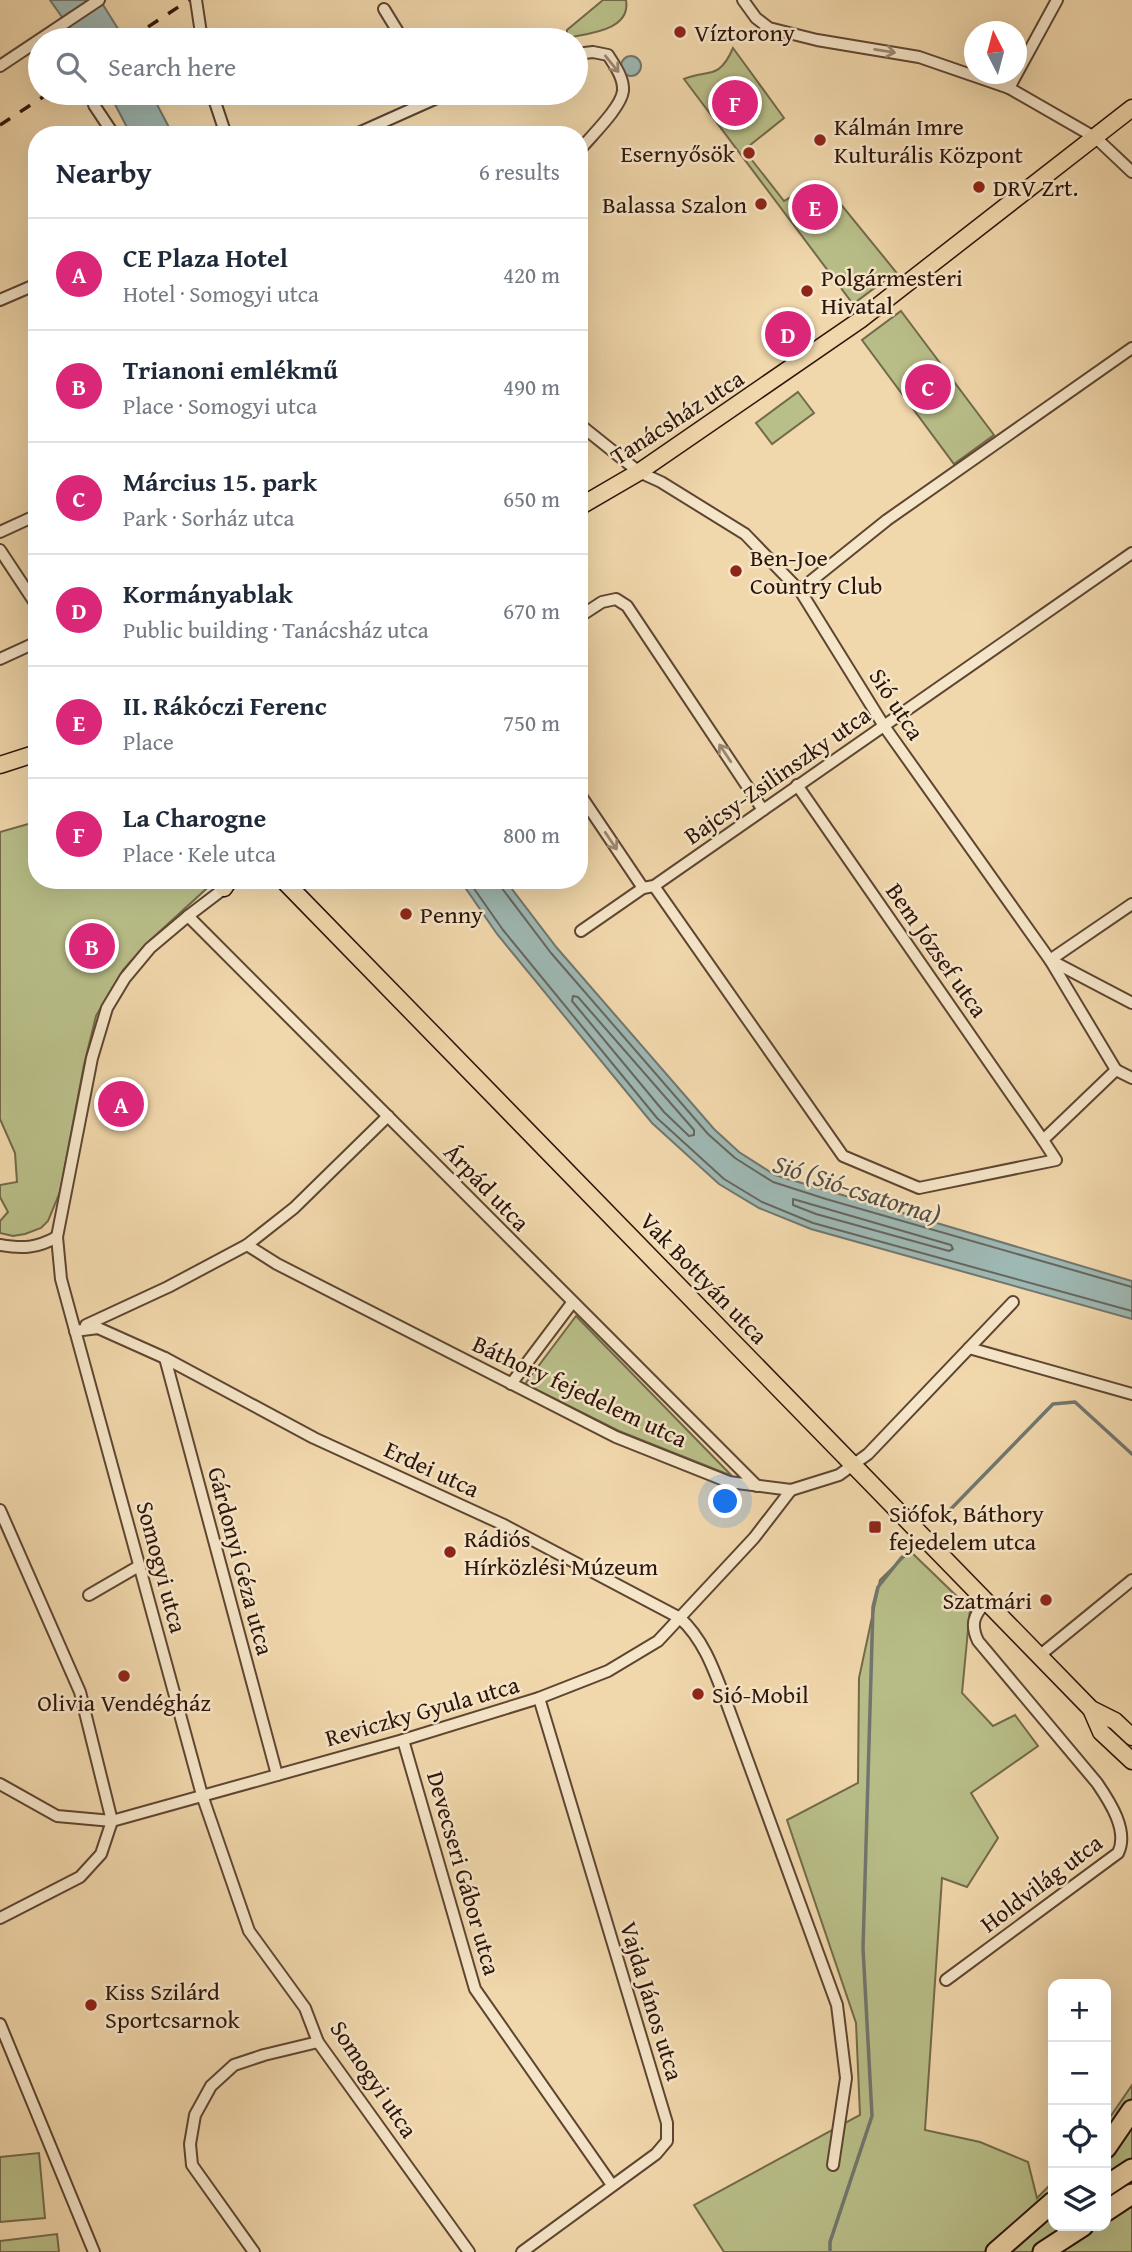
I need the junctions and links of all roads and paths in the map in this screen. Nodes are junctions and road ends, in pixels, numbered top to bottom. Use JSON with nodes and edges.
{"nodes":[{"id":1,"x":99,"y":0,"type":"edge"},
{"id":2,"x":196,"y":0,"type":"edge"},
{"id":3,"x":744,"y":0,"type":"edge"},
{"id":4,"x":1057,"y":0,"type":"edge"},
{"id":5,"x":384,"y":9,"type":"dead end"},
{"id":6,"x":57,"y":28,"type":"edge"},
{"id":7,"x":200,"y":28,"type":"edge"},
{"id":8,"x":396,"y":28,"type":"edge"},
{"id":9,"x":28,"y":47,"type":"edge"},
{"id":10,"x":588,"y":53,"type":"edge"},
{"id":11,"x":0,"y":66,"type":"edge"},
{"id":12,"x":1009,"y":88,"type":"junction"},
{"id":13,"x":94,"y":105,"type":"dead end"},
{"id":14,"x":216,"y":105,"type":"edge"},
{"id":15,"x":418,"y":105,"type":"edge"},
{"id":16,"x":1132,"y":108,"type":"edge"},
{"id":17,"x":108,"y":126,"type":"edge"},
{"id":18,"x":223,"y":126,"type":"edge"},
{"id":19,"x":373,"y":126,"type":"edge"},
{"id":20,"x":1096,"y":138,"type":"junction"},
{"id":21,"x":588,"y":139,"type":"edge"},
{"id":22,"x":1132,"y":172,"type":"edge"},
{"id":23,"x":28,"y":288,"type":"edge"},
{"id":24,"x":0,"y":300,"type":"edge"},
{"id":25,"x":1132,"y":348,"type":"edge"},
{"id":26,"x":588,"y":431,"type":"edge"},
{"id":27,"x":639,"y":472,"type":"junction"},
{"id":28,"x":588,"y":502,"type":"edge"},
{"id":29,"x":28,"y":519,"type":"edge"},
{"id":30,"x":0,"y":532,"type":"edge"},
{"id":31,"x":0,"y":550,"type":"edge"},
{"id":32,"x":1132,"y":553,"type":"edge"},
{"id":33,"x":28,"y":592,"type":"edge"},
{"id":34,"x":801,"y":592,"type":"junction"},
{"id":35,"x":588,"y":612,"type":"edge"},
{"id":36,"x":28,"y":646,"type":"edge"},
{"id":37,"x":0,"y":659,"type":"edge"},
{"id":38,"x":884,"y":726,"type":"junction"},
{"id":39,"x":28,"y":756,"type":"edge"},
{"id":40,"x":0,"y":765,"type":"edge"},
{"id":41,"x":797,"y":785,"type":"junction"},
{"id":42,"x":588,"y":805,"type":"edge"},
{"id":43,"x":763,"y":810,"type":"junction"},
{"id":44,"x":649,"y":887,"type":"junction"},
{"id":45,"x":221,"y":889,"type":"edge"},
{"id":46,"x":292,"y":889,"type":"edge"},
{"id":47,"x":1132,"y":904,"type":"edge"},
{"id":48,"x":187,"y":916,"type":"junction"},
{"id":49,"x":581,"y":931,"type":"dead end"},
{"id":50,"x":1050,"y":960,"type":"junction"},
{"id":51,"x":1060,"y":977,"type":"junction"},
{"id":52,"x":1082,"y":977,"type":"junction"},
{"id":53,"x":1132,"y":1003,"type":"edge"},
{"id":54,"x":1116,"y":1070,"type":"junction"},
{"id":55,"x":1132,"y":1078,"type":"edge"},
{"id":56,"x":388,"y":1116,"type":"junction"},
{"id":57,"x":1043,"y":1140,"type":"junction"},
{"id":58,"x":57,"y":1237,"type":"junction"},
{"id":59,"x":0,"y":1245,"type":"edge"},
{"id":60,"x":247,"y":1245,"type":"junction"},
{"id":61,"x":1013,"y":1302,"type":"dead end"},
{"id":62,"x":572,"y":1303,"type":"junction"},
{"id":63,"x":75,"y":1331,"type":"junction"},
{"id":64,"x":969,"y":1348,"type":"junction"},
{"id":65,"x":164,"y":1358,"type":"junction"},
{"id":66,"x":511,"y":1384,"type":"junction"},
{"id":67,"x":1132,"y":1394,"type":"edge"},
{"id":68,"x":853,"y":1465,"type":"junction"},
{"id":69,"x":758,"y":1487,"type":"junction"},
{"id":70,"x":791,"y":1490,"type":"junction"},
{"id":71,"x":0,"y":1510,"type":"edge"},
{"id":72,"x":139,"y":1566,"type":"junction"},
{"id":73,"x":1132,"y":1580,"type":"edge"},
{"id":74,"x":89,"y":1595,"type":"dead end"},
{"id":75,"x":986,"y":1602,"type":"junction"},
{"id":76,"x":680,"y":1618,"type":"junction"},
{"id":77,"x":1039,"y":1656,"type":"junction"},
{"id":78,"x":539,"y":1698,"type":"junction"},
{"id":79,"x":1091,"y":1709,"type":"junction"},
{"id":80,"x":1132,"y":1737,"type":"edge"},
{"id":81,"x":403,"y":1740,"type":"junction"},
{"id":82,"x":1132,"y":1761,"type":"edge"},
{"id":83,"x":277,"y":1774,"type":"junction"},
{"id":84,"x":0,"y":1784,"type":"edge"},
{"id":85,"x":202,"y":1795,"type":"junction"},
{"id":86,"x":113,"y":1821,"type":"junction"},
{"id":87,"x":0,"y":1918,"type":"edge"},
{"id":88,"x":946,"y":1980,"type":"dead end"},
{"id":89,"x":0,"y":2024,"type":"edge"},
{"id":90,"x":318,"y":2042,"type":"junction"},
{"id":91,"x":1132,"y":2110,"type":"edge"},
{"id":92,"x":1111,"y":2141,"type":"edge"},
{"id":93,"x":833,"y":2165,"type":"dead end"},
{"id":94,"x":1132,"y":2169,"type":"edge"},
{"id":95,"x":1111,"y":2183,"type":"edge"},
{"id":96,"x":612,"y":2186,"type":"junction"},
{"id":97,"x":1132,"y":2194,"type":"edge"},
{"id":98,"x":1048,"y":2206,"type":"edge"},
{"id":99,"x":1111,"y":2208,"type":"edge"},
{"id":100,"x":1048,"y":2223,"type":"edge"},
{"id":101,"x":1075,"y":2231,"type":"edge"},
{"id":102,"x":94,"y":2252,"type":"edge"},
{"id":103,"x":254,"y":2252,"type":"edge"},
{"id":104,"x":469,"y":2252,"type":"edge"},
{"id":105,"x":522,"y":2252,"type":"edge"},
{"id":106,"x":996,"y":2252,"type":"edge"},
{"id":107,"x":1004,"y":2252,"type":"edge"},
{"id":108,"x":1043,"y":2252,"type":"edge"}],
"edges":[{"from":1,"to":6,"type":"street"},
{"from":2,"to":7,"type":"street"},
{"from":3,"to":12,"type":"street","one_way":true},
{"from":4,"to":12,"type":"street"},
{"from":5,"to":8,"type":"street"},
{"from":9,"to":11,"type":"street"},
{"from":10,"to":21,"type":"street","one_way":true},
{"from":12,"to":20,"type":"street"},
{"from":13,"to":17,"type":"street"},
{"from":14,"to":18,"type":"street"},
{"from":15,"to":19,"type":"street"},
{"from":16,"to":20,"type":"main road","name":"Tanácsház utca"},
{"from":20,"to":22,"type":"street"},
{"from":20,"to":27,"type":"main road","name":"Tanácsház utca"},
{"from":23,"to":24,"type":"street"},
{"from":25,"to":34,"type":"street"},
{"from":26,"to":27,"type":"street","name":"Sió utca"},
{"from":27,"to":28,"type":"main road","name":"Tanácsház utca"},
{"from":27,"to":34,"type":"street","name":"Sió utca"},
{"from":29,"to":30,"type":"street"},
{"from":31,"to":33,"type":"street"},
{"from":32,"to":38,"type":"street","name":"Bajcsy-Zsilinszky utca"},
{"from":34,"to":38,"type":"street","name":"Sió utca"},
{"from":43,"to":35,"type":"street","one_way":true},
{"from":36,"to":37,"type":"street"},
{"from":38,"to":41,"type":"street","name":"Bajcsy-Zsilinszky utca"},
{"from":38,"to":50,"type":"street","name":"Sió utca"},
{"from":39,"to":40,"type":"main road"},
{"from":41,"to":43,"type":"street","name":"Bajcsy-Zsilinszky utca"},
{"from":41,"to":57,"type":"street","name":"Bem József utca"},
{"from":42,"to":44,"type":"street","one_way":true},
{"from":43,"to":44,"type":"street","name":"Bajcsy-Zsilinszky utca"},
{"from":44,"to":49,"type":"street","name":"Bajcsy-Zsilinszky utca"},
{"from":44,"to":57,"type":"street"},
{"from":45,"to":48,"type":"street","name":"Somogyi utca"},
{"from":46,"to":68,"type":"main road","name":"Vak Bottyán utca"},
{"from":47,"to":50,"type":"street"},
{"from":48,"to":56,"type":"street","name":"Árpád utca"},
{"from":48,"to":58,"type":"street","name":"Somogyi utca"},
{"from":50,"to":51,"type":"street","name":"Sió utca"},
{"from":50,"to":52,"type":"street"},
{"from":51,"to":52,"type":"street"},
{"from":51,"to":54,"type":"street","name":"Sió utca"},
{"from":52,"to":53,"type":"street"},
{"from":54,"to":55,"type":"street"},
{"from":54,"to":57,"type":"street"},
{"from":56,"to":60,"type":"street"},
{"from":56,"to":62,"type":"street","name":"Árpád utca"},
{"from":58,"to":59,"type":"street"},
{"from":58,"to":63,"type":"street","name":"Somogyi utca"},
{"from":60,"to":63,"type":"street"},
{"from":60,"to":66,"type":"street","name":"Báthory fejedelem utca"},
{"from":61,"to":64,"type":"street","name":"Báthory fejedelem utca"},
{"from":62,"to":66,"type":"street"},
{"from":62,"to":69,"type":"street","name":"Árpád utca"},
{"from":63,"to":65,"type":"street","name":"Erdei utca"},
{"from":63,"to":72,"type":"street","name":"Somogyi utca"},
{"from":64,"to":67,"type":"street"},
{"from":64,"to":68,"type":"street","name":"Báthory fejedelem utca"},
{"from":65,"to":76,"type":"street","name":"Erdei utca"},
{"from":65,"to":83,"type":"street","name":"Gárdonyi Géza utca"},
{"from":66,"to":69,"type":"street","name":"Báthory fejedelem utca"},
{"from":68,"to":70,"type":"street","name":"Báthory fejedelem utca"},
{"from":68,"to":75,"type":"main road","name":"Vak Bottyán utca"},
{"from":69,"to":70,"type":"street","name":"Báthory fejedelem utca"},
{"from":70,"to":76,"type":"street","name":"Reviczky Gyula utca"},
{"from":71,"to":86,"type":"street"},
{"from":72,"to":74,"type":"street"},
{"from":72,"to":85,"type":"street","name":"Somogyi utca"},
{"from":73,"to":77,"type":"street"},
{"from":75,"to":77,"type":"main road","name":"Vak Bottyán utca"},
{"from":75,"to":88,"type":"street","name":"Holdvilág utca"},
{"from":76,"to":78,"type":"street","name":"Reviczky Gyula utca"},
{"from":76,"to":93,"type":"street","name":"Erdei utca"},
{"from":77,"to":79,"type":"main road","name":"Vak Bottyán utca"},
{"from":78,"to":81,"type":"street","name":"Reviczky Gyula utca"},
{"from":78,"to":96,"type":"street","name":"Vajda János utca"},
{"from":79,"to":80,"type":"main road","name":"Vak Bottyán utca"},
{"from":79,"to":82,"type":"main road","name":"Vak Bottyán utca"},
{"from":81,"to":83,"type":"street","name":"Reviczky Gyula utca"},
{"from":81,"to":96,"type":"street","name":"Devecseri Gábor utca"},
{"from":83,"to":85,"type":"street","name":"Reviczky Gyula utca"},
{"from":84,"to":86,"type":"street","name":"Reviczky Gyula utca"},
{"from":85,"to":86,"type":"street","name":"Reviczky Gyula utca"},
{"from":85,"to":90,"type":"street","name":"Somogyi utca"},
{"from":86,"to":87,"type":"street"},
{"from":89,"to":102,"type":"street"},
{"from":90,"to":103,"type":"street"},
{"from":90,"to":104,"type":"street","name":"Somogyi utca"},
{"from":91,"to":92,"type":"highway"},
{"from":94,"to":95,"type":"highway"},
{"from":96,"to":105,"type":"street","name":"Vajda János utca"},
{"from":97,"to":99,"type":"highway"},
{"from":98,"to":106,"type":"highway"},
{"from":100,"to":107,"type":"highway"},
{"from":101,"to":108,"type":"highway"}]}
